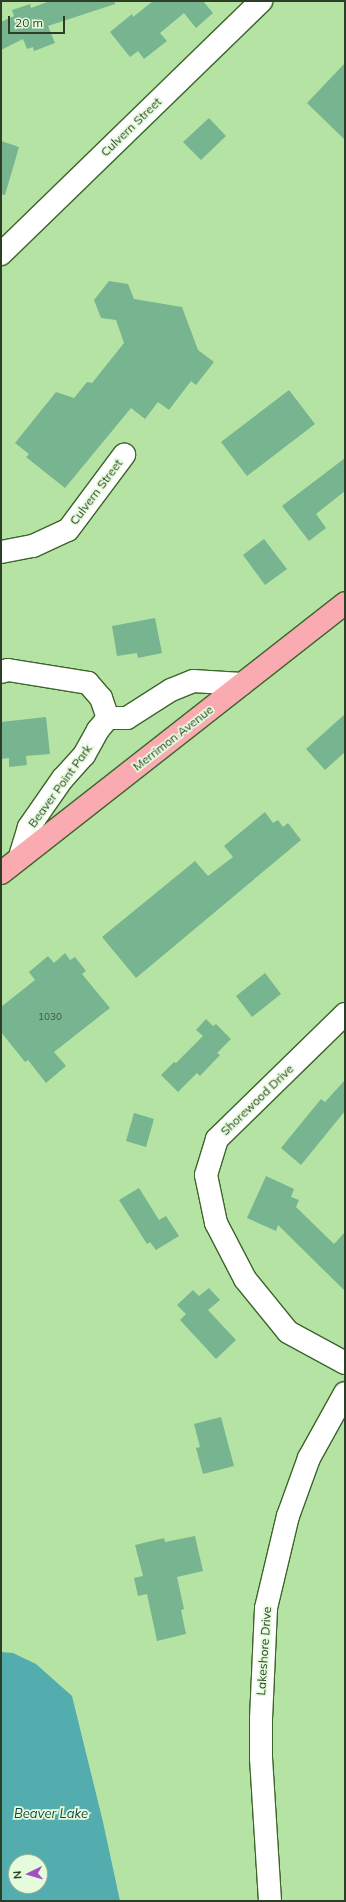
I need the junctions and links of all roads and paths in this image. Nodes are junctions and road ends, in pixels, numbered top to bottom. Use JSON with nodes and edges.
{"nodes":[{"id":1,"x":261,"y":1,"type":"edge"},
{"id":2,"x":1,"y":254,"type":"edge"},
{"id":3,"x":124,"y":455,"type":"dead end"},
{"id":4,"x":1,"y":552,"type":"edge"},
{"id":5,"x":345,"y":603,"type":"edge"},
{"id":6,"x":1,"y":672,"type":"edge"},
{"id":7,"x":242,"y":684,"type":"junction"},
{"id":8,"x":108,"y":718,"type":"junction"},
{"id":9,"x":20,"y":857,"type":"junction"},
{"id":10,"x":1,"y":873,"type":"edge"},
{"id":11,"x":345,"y":1014,"type":"edge"},
{"id":12,"x":345,"y":1363,"type":"edge"},
{"id":13,"x":345,"y":1392,"type":"edge"},
{"id":14,"x":270,"y":1901,"type":"edge"}],
"edges":[{"from":1,"to":2,"type":"street","name":"Culvern Street"},
{"from":3,"to":4,"type":"street","name":"Culvern Street"},
{"from":5,"to":7,"type":"main road","name":"Merrimon Avenue"},
{"from":6,"to":8,"type":"street"},
{"from":7,"to":8,"type":"street"},
{"from":7,"to":9,"type":"main road","name":"Merrimon Avenue"},
{"from":8,"to":9,"type":"street","name":"Beaver Point Park"},
{"from":9,"to":10,"type":"main road","name":"Merrimon Avenue"},
{"from":11,"to":12,"type":"street","name":"Shorewood Drive"},
{"from":13,"to":14,"type":"street","name":"Lakeshore Drive"}]}
